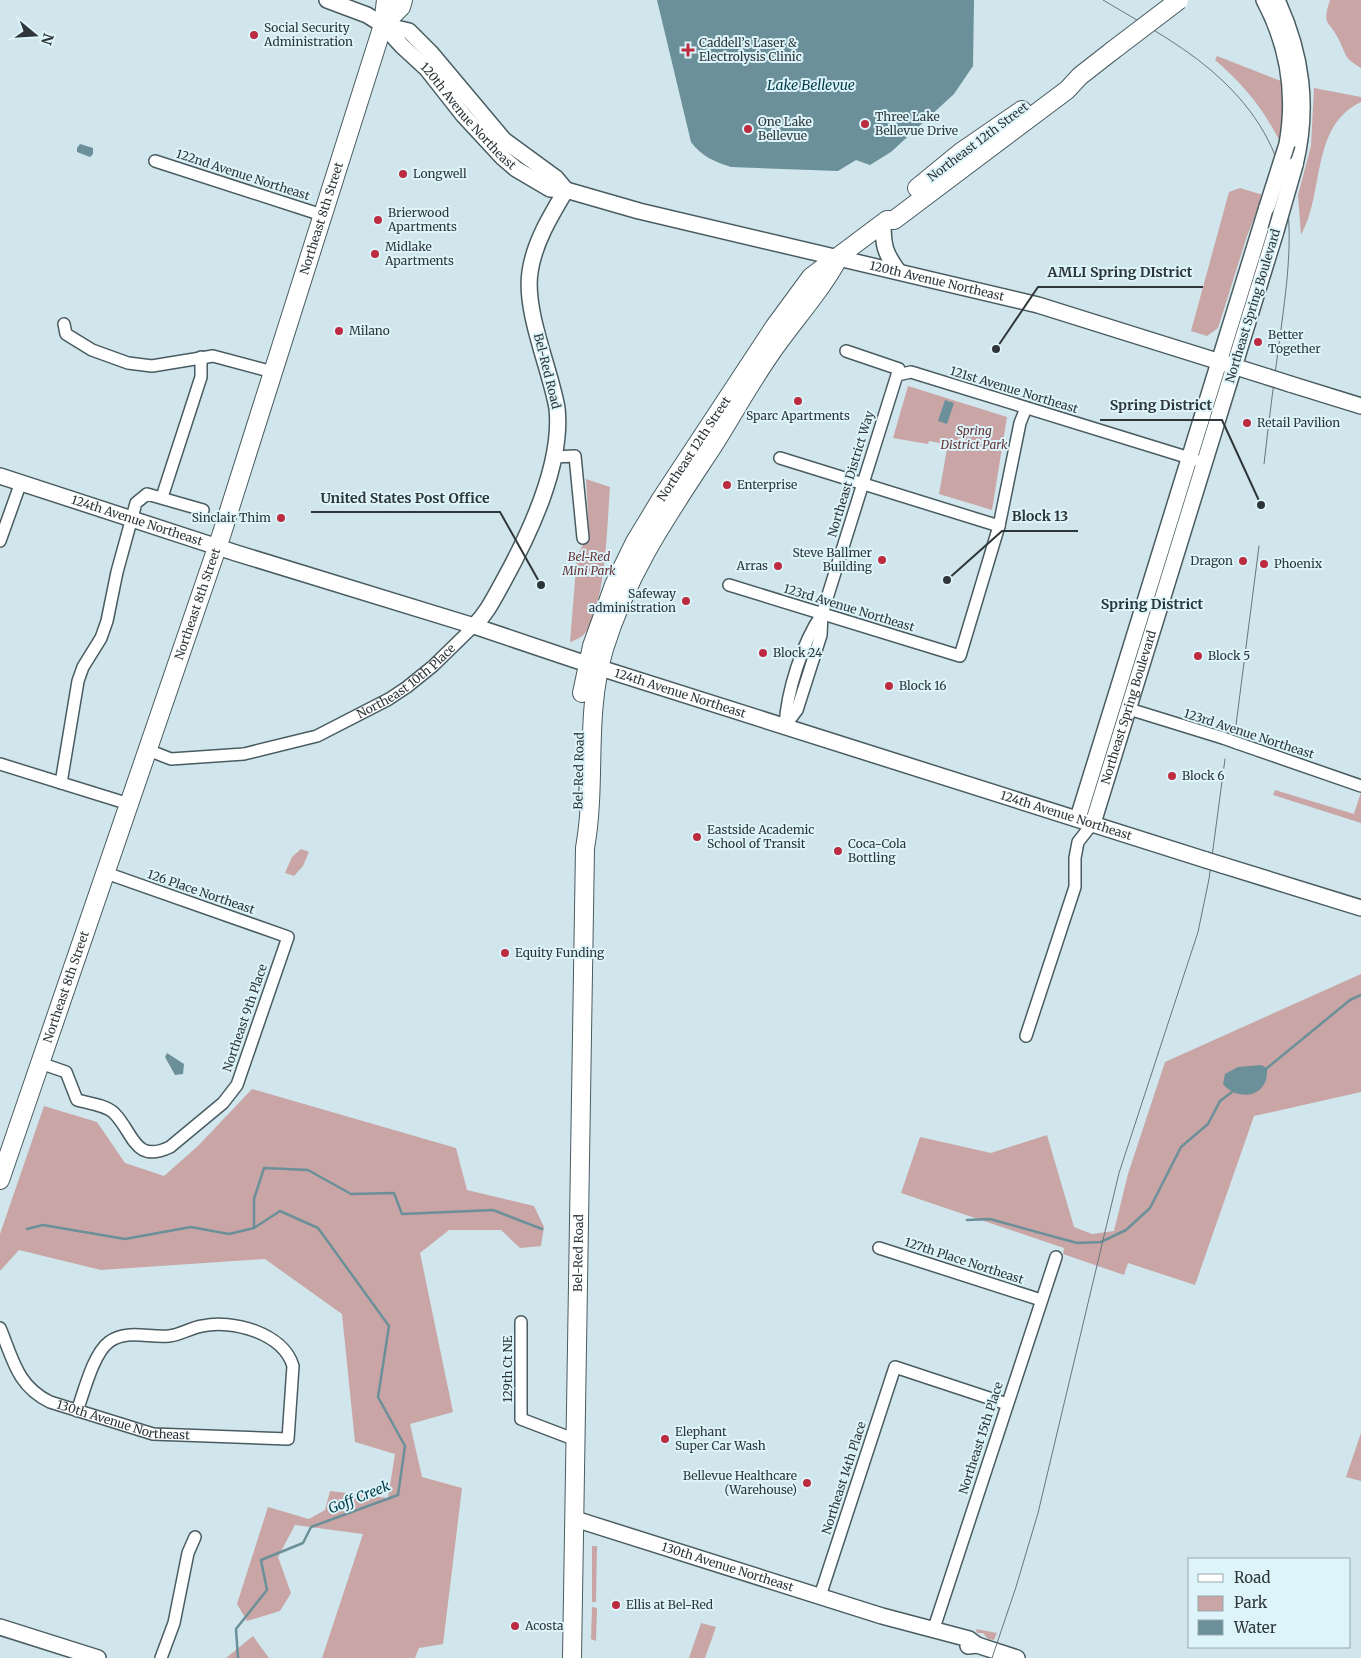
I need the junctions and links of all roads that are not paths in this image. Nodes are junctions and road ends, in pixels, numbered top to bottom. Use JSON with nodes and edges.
{"nodes":[{"id":1,"x":327,"y":0,"type":"edge"},
{"id":2,"x":386,"y":0,"type":"edge"},
{"id":3,"x":403,"y":0,"type":"edge"},
{"id":4,"x":1179,"y":0,"type":"edge"},
{"id":5,"x":1264,"y":0,"type":"edge"},
{"id":6,"x":1277,"y":0,"type":"edge"},
{"id":7,"x":383,"y":25,"type":"junction"},
{"id":8,"x":1286,"y":35,"type":"junction"},
{"id":9,"x":1297,"y":91,"type":"junction"},
{"id":10,"x":155,"y":161,"type":"dead end"},
{"id":11,"x":566,"y":190,"type":"junction"},
{"id":12,"x":322,"y":216,"type":"junction"},
{"id":13,"x":885,"y":222,"type":"junction"},
{"id":14,"x":839,"y":257,"type":"junction"},
{"id":15,"x":898,"y":271,"type":"junction"},
{"id":16,"x":64,"y":324,"type":"dead end"},
{"id":17,"x":846,"y":352,"type":"dead end"},
{"id":18,"x":201,"y":357,"type":"junction"},
{"id":19,"x":1219,"y":362,"type":"junction"},
{"id":20,"x":1235,"y":367,"type":"junction"},
{"id":21,"x":900,"y":371,"type":"junction"},
{"id":22,"x":273,"y":372,"type":"junction"},
{"id":23,"x":1361,"y":406,"type":"edge"},
{"id":24,"x":1026,"y":408,"type":"junction"},
{"id":25,"x":554,"y":457,"type":"junction"},
{"id":26,"x":780,"y":458,"type":"dead end"},
{"id":27,"x":1189,"y":458,"type":"junction"},
{"id":28,"x":1206,"y":463,"type":"junction"},
{"id":29,"x":0,"y":476,"type":"edge"},
{"id":30,"x":20,"y":482,"type":"junction"},
{"id":31,"x":863,"y":484,"type":"junction"},
{"id":32,"x":162,"y":497,"type":"junction"},
{"id":33,"x":203,"y":510,"type":"dead end"},
{"id":34,"x":132,"y":519,"type":"junction"},
{"id":35,"x":999,"y":526,"type":"junction"},
{"id":36,"x":583,"y":538,"type":"dead end"},
{"id":37,"x":0,"y":541,"type":"edge"},
{"id":38,"x":217,"y":547,"type":"junction"},
{"id":39,"x":729,"y":585,"type":"dead end"},
{"id":40,"x":822,"y":614,"type":"junction"},
{"id":41,"x":474,"y":626,"type":"junction"},
{"id":42,"x":593,"y":666,"type":"junction"},
{"id":43,"x":1129,"y":709,"type":"junction"},
{"id":44,"x":785,"y":726,"type":"junction"},
{"id":45,"x":148,"y":750,"type":"junction"},
{"id":46,"x":0,"y":764,"type":"edge"},
{"id":47,"x":61,"y":783,"type":"junction"},
{"id":48,"x":1361,"y":786,"type":"edge"},
{"id":49,"x":130,"y":804,"type":"junction"},
{"id":50,"x":1078,"y":818,"type":"junction"},
{"id":51,"x":1093,"y":823,"type":"junction"},
{"id":52,"x":1078,"y":842,"type":"junction"},
{"id":53,"x":106,"y":873,"type":"junction"},
{"id":54,"x":1361,"y":908,"type":"edge"},
{"id":55,"x":288,"y":937,"type":"joint"},
{"id":56,"x":1026,"y":1036,"type":"dead end"},
{"id":57,"x":40,"y":1063,"type":"junction"},
{"id":58,"x":0,"y":1180,"type":"edge"},
{"id":59,"x":879,"y":1248,"type":"dead end"},
{"id":60,"x":1056,"y":1257,"type":"dead end"},
{"id":61,"x":1041,"y":1300,"type":"junction"},
{"id":62,"x":522,"y":1322,"type":"dead end"},
{"id":63,"x":0,"y":1328,"type":"edge"},
{"id":64,"x":1007,"y":1404,"type":"junction"},
{"id":65,"x":77,"y":1411,"type":"junction"},
{"id":66,"x":576,"y":1440,"type":"junction"},
{"id":67,"x":575,"y":1519,"type":"junction"},
{"id":68,"x":195,"y":1537,"type":"dead end"},
{"id":69,"x":820,"y":1596,"type":"junction"},
{"id":70,"x":882,"y":1616,"type":"junction"},
{"id":71,"x":0,"y":1627,"type":"edge"},
{"id":72,"x":934,"y":1628,"type":"junction"},
{"id":73,"x":980,"y":1650,"type":"edge"},
{"id":74,"x":1013,"y":1657,"type":"edge"},
{"id":75,"x":98,"y":1658,"type":"edge"},
{"id":76,"x":161,"y":1658,"type":"edge"},
{"id":77,"x":572,"y":1658,"type":"edge"}],
"edges":[{"from":1,"to":7,"type":"street","name":"120th Avenue Northeast"},
{"from":2,"to":7,"type":"main road","name":"Northeast 8th Street"},
{"from":3,"to":7,"type":"main road","name":"Northeast 8th Street"},
{"from":4,"to":13,"type":"main road","name":"Northeast 12th Street","bridge":true},
{"from":5,"to":8,"type":"street","name":"Northeast Spring Boulevard"},
{"from":6,"to":8,"type":"street","name":"Northeast Spring Boulevard"},
{"from":7,"to":11,"type":"street","name":"120th Avenue Northeast"},
{"from":7,"to":12,"type":"main road","name":"Northeast 8th Street"},
{"from":8,"to":9,"type":"street","name":"Northeast Spring Boulevard"},
{"from":9,"to":19,"type":"street","name":"Northeast Spring Boulevard","bridge":true},
{"from":9,"to":20,"type":"street","name":"Northeast Spring Boulevard","bridge":true},
{"from":10,"to":12,"type":"street","name":"122nd Avenue Northeast"},
{"from":11,"to":14,"type":"street","name":"120th Avenue Northeast"},
{"from":11,"to":25,"type":"street","name":"Bel-Red Road"},
{"from":12,"to":22,"type":"main road","name":"Northeast 8th Street"},
{"from":13,"to":14,"type":"main road","name":"Northeast 12th Street"},
{"from":13,"to":15,"type":"street"},
{"from":14,"to":15,"type":"street","name":"120th Avenue Northeast"},
{"from":14,"to":42,"type":"main road","name":"Northeast 12th Street"},
{"from":15,"to":19,"type":"street","name":"120th Avenue Northeast"},
{"from":16,"to":18,"type":"street"},
{"from":17,"to":21,"type":"street","name":"121st Avenue Northeast"},
{"from":18,"to":22,"type":"street"},
{"from":18,"to":32,"type":"street"},
{"from":19,"to":20,"type":"street","name":"120th Avenue Northeast"},
{"from":19,"to":27,"type":"street","name":"Northeast Spring Boulevard"},
{"from":20,"to":23,"type":"street","name":"120th Avenue Northeast","bridge":true},
{"from":20,"to":28,"type":"street","name":"Northeast Spring Boulevard"},
{"from":21,"to":24,"type":"street","name":"121st Avenue Northeast"},
{"from":21,"to":31,"type":"street","name":"Northeast District Way"},
{"from":22,"to":38,"type":"main road","name":"Northeast 8th Street"},
{"from":24,"to":27,"type":"street","name":"121st Avenue Northeast"},
{"from":24,"to":35,"type":"street"},
{"from":25,"to":36,"type":"street"},
{"from":25,"to":41,"type":"street","name":"Northeast 10th Place"},
{"from":26,"to":31,"type":"street"},
{"from":27,"to":28,"type":"street","name":"121st Avenue Northeast"},
{"from":27,"to":50,"type":"street","name":"Northeast Spring Boulevard"},
{"from":28,"to":43,"type":"street","name":"Northeast Spring Boulevard"},
{"from":29,"to":30,"type":"street","name":"124th Avenue Northeast"},
{"from":30,"to":34,"type":"street","name":"124th Avenue Northeast"},
{"from":30,"to":37,"type":"street"},
{"from":31,"to":35,"type":"street"},
{"from":31,"to":40,"type":"street","name":"Northeast District Way"},
{"from":32,"to":33,"type":"street"},
{"from":32,"to":34,"type":"street"},
{"from":34,"to":38,"type":"street","name":"124th Avenue Northeast"},
{"from":34,"to":47,"type":"street"},
{"from":35,"to":40,"type":"street","name":"123rd Avenue Northeast"},
{"from":38,"to":41,"type":"street","name":"124th Avenue Northeast"},
{"from":38,"to":45,"type":"main road","name":"Northeast 8th Street"},
{"from":39,"to":40,"type":"street","name":"123rd Avenue Northeast"},
{"from":40,"to":44,"type":"street","name":"Northeast District Way"},
{"from":41,"to":42,"type":"street","name":"124th Avenue Northeast"},
{"from":41,"to":45,"type":"street","name":"Northeast 10th Place"},
{"from":42,"to":44,"type":"street","name":"124th Avenue Northeast"},
{"from":42,"to":66,"type":"main road","name":"Bel-Red Road"},
{"from":43,"to":48,"type":"street","name":"123rd Avenue Northeast","bridge":true},
{"from":43,"to":51,"type":"street","name":"Northeast Spring Boulevard"},
{"from":44,"to":50,"type":"street","name":"124th Avenue Northeast"},
{"from":45,"to":49,"type":"main road","name":"Northeast 8th Street"},
{"from":46,"to":47,"type":"street"},
{"from":47,"to":49,"type":"street"},
{"from":49,"to":53,"type":"main road","name":"Northeast 8th Street"},
{"from":50,"to":51,"type":"street","name":"124th Avenue Northeast"},
{"from":50,"to":52,"type":"street"},
{"from":51,"to":52,"type":"street","name":"Northeast Spring Boulevard"},
{"from":51,"to":54,"type":"street","name":"124th Avenue Northeast","bridge":true},
{"from":52,"to":56,"type":"street","name":"Northeast Spring Boulevard"},
{"from":53,"to":55,"type":"street","name":"126 Place Northeast"},
{"from":53,"to":57,"type":"main road","name":"Northeast 8th Street"},
{"from":55,"to":57,"type":"street","name":"Northeast 9th Place"},
{"from":57,"to":58,"type":"main road","name":"Northeast 8th Street"},
{"from":59,"to":61,"type":"street","name":"127th Place Northeast"},
{"from":60,"to":61,"type":"street","name":"Northeast 15th Place"},
{"from":61,"to":64,"type":"street","name":"Northeast 15th Place"},
{"from":62,"to":66,"type":"street","name":"129th Ct NE"},
{"from":63,"to":65,"type":"street","name":"130th Avenue Northeast"},
{"from":64,"to":69,"type":"street","name":"Northeast 14th Place"},
{"from":64,"to":72,"type":"street","name":"Northeast 15th Place"},
{"from":65,"to":65,"type":"street","name":"130th Avenue Northeast"},
{"from":66,"to":67,"type":"main road","name":"Bel-Red Road"},
{"from":67,"to":69,"type":"street","name":"130th Avenue Northeast"},
{"from":67,"to":77,"type":"main road","name":"Bel-Red Road"},
{"from":68,"to":76,"type":"street"},
{"from":69,"to":70,"type":"street","name":"130th Avenue Northeast"},
{"from":70,"to":72,"type":"street","name":"130th Avenue Northeast"},
{"from":70,"to":73,"type":"street","name":"130th Avenue Northeast"},
{"from":71,"to":75,"type":"street"},
{"from":72,"to":73,"type":"street","name":"130th Avenue Northeast"},
{"from":73,"to":74,"type":"street","name":"130th Avenue Northeast"}]}
